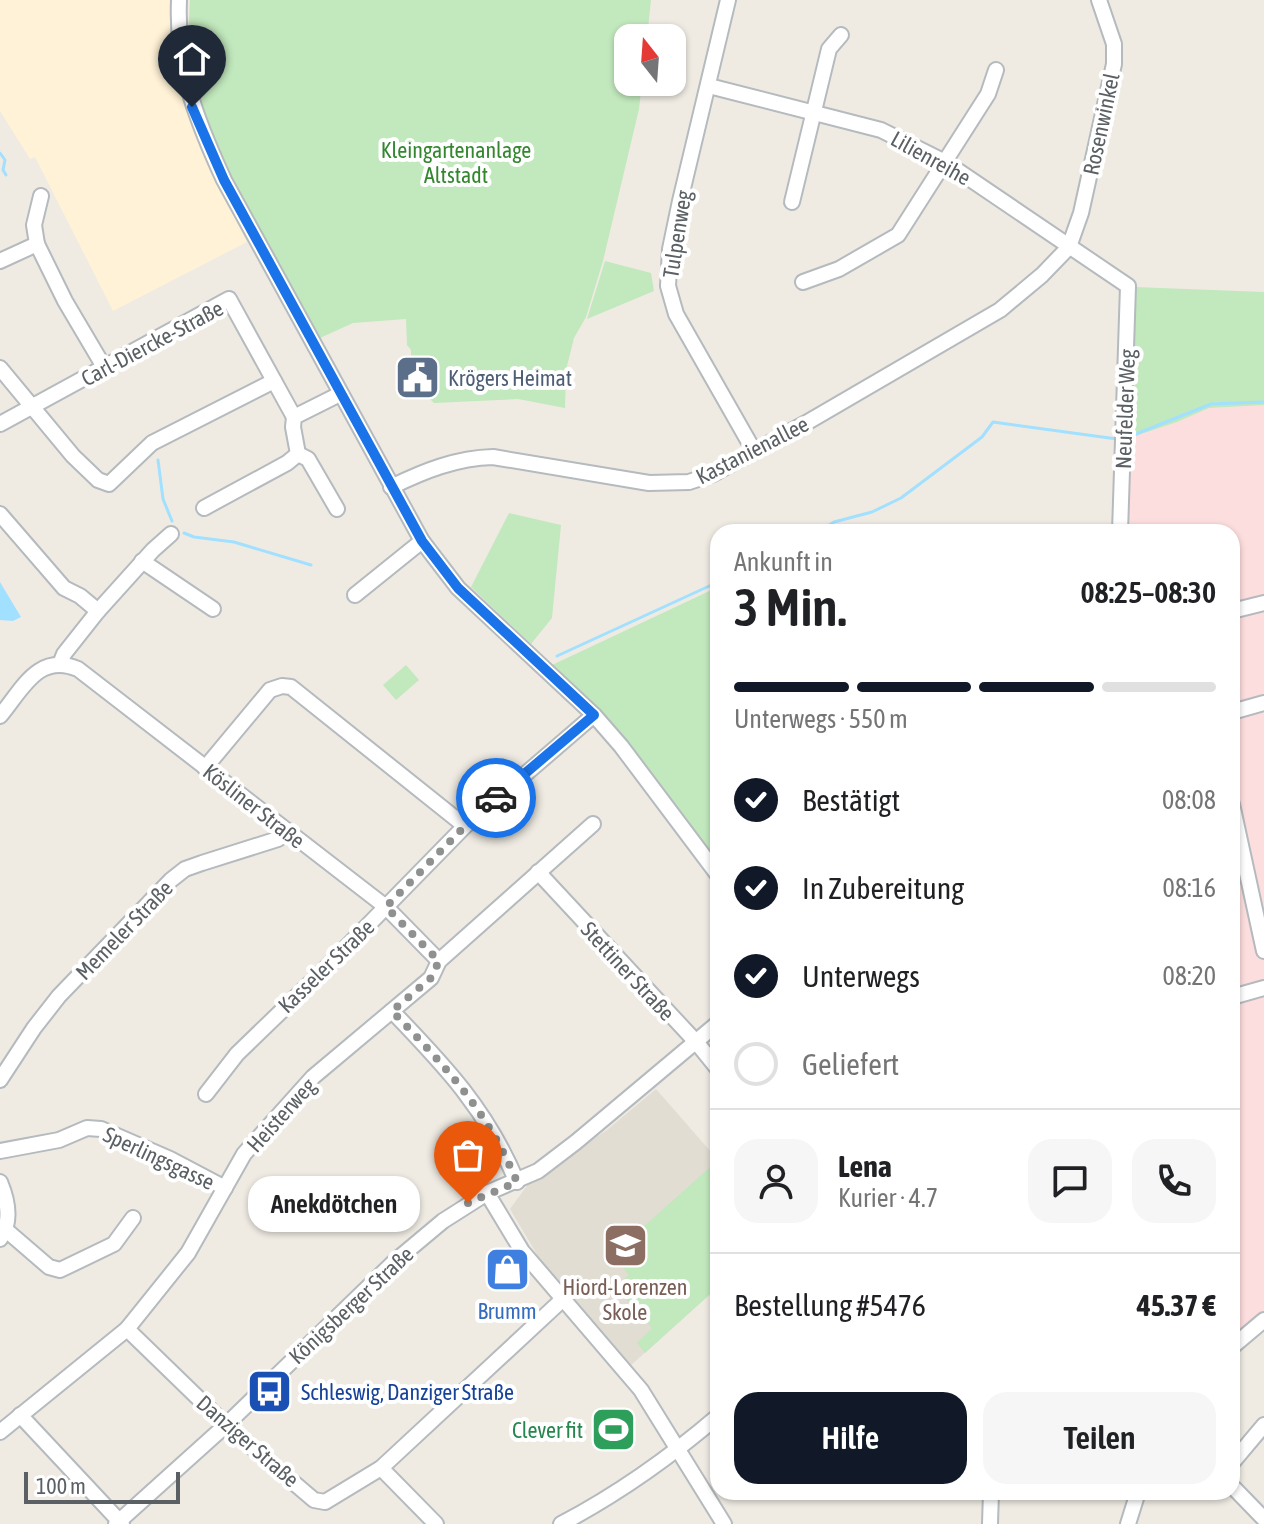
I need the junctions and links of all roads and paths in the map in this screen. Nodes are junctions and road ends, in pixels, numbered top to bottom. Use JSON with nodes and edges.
{"nodes":[{"id":1,"x":179,"y":0,"type":"edge"},
{"id":2,"x":728,"y":0,"type":"edge"},
{"id":3,"x":1099,"y":0,"type":"edge"},
{"id":4,"x":841,"y":35,"type":"dead end"},
{"id":5,"x":996,"y":70,"type":"dead end"},
{"id":6,"x":709,"y":86,"type":"junction"},
{"id":7,"x":813,"y":114,"type":"junction"},
{"id":8,"x":945,"y":162,"type":"junction"},
{"id":9,"x":41,"y":196,"type":"dead end"},
{"id":10,"x":792,"y":202,"type":"dead end"},
{"id":11,"x":37,"y":244,"type":"junction"},
{"id":12,"x":1069,"y":247,"type":"junction"},
{"id":13,"x":0,"y":261,"type":"edge"},
{"id":14,"x":803,"y":282,"type":"dead end"},
{"id":15,"x":1128,"y":286,"type":"joint"},
{"id":16,"x":104,"y":367,"type":"junction"},
{"id":17,"x":0,"y":368,"type":"edge"},
{"id":18,"x":274,"y":381,"type":"junction"},
{"id":19,"x":340,"y":394,"type":"junction"},
{"id":20,"x":33,"y":405,"type":"junction"},
{"id":21,"x":294,"y":417,"type":"junction"},
{"id":22,"x":0,"y":424,"type":"edge"},
{"id":23,"x":754,"y":451,"type":"junction"},
{"id":24,"x":298,"y":454,"type":"junction"},
{"id":25,"x":391,"y":487,"type":"junction"},
{"id":26,"x":204,"y":508,"type":"dead end"},
{"id":27,"x":337,"y":509,"type":"dead end"},
{"id":28,"x":0,"y":514,"type":"edge"},
{"id":29,"x":1120,"y":524,"type":"edge"},
{"id":30,"x":171,"y":534,"type":"dead end"},
{"id":31,"x":422,"y":541,"type":"junction"},
{"id":32,"x":142,"y":561,"type":"junction"},
{"id":33,"x":355,"y":595,"type":"dead end"},
{"id":34,"x":1264,"y":603,"type":"edge"},
{"id":35,"x":213,"y":609,"type":"dead end"},
{"id":36,"x":1240,"y":609,"type":"edge"},
{"id":37,"x":98,"y":611,"type":"junction"},
{"id":38,"x":60,"y":664,"type":"junction"},
{"id":39,"x":1264,"y":703,"type":"edge"},
{"id":40,"x":1240,"y":710,"type":"edge"},
{"id":41,"x":594,"y":715,"type":"junction"},
{"id":42,"x":0,"y":716,"type":"edge"},
{"id":43,"x":205,"y":768,"type":"junction"},
{"id":44,"x":593,"y":824,"type":"dead end"},
{"id":45,"x":465,"y":826,"type":"junction"},
{"id":46,"x":287,"y":832,"type":"junction"},
{"id":47,"x":1240,"y":841,"type":"edge"},
{"id":48,"x":710,"y":864,"type":"edge"},
{"id":49,"x":538,"y":872,"type":"junction"},
{"id":50,"x":386,"y":907,"type":"junction"},
{"id":51,"x":1264,"y":951,"type":"edge"},
{"id":52,"x":439,"y":961,"type":"junction"},
{"id":53,"x":1264,"y":988,"type":"edge"},
{"id":54,"x":1240,"y":995,"type":"edge"},
{"id":55,"x":392,"y":1011,"type":"junction"},
{"id":56,"x":710,"y":1031,"type":"edge"},
{"id":57,"x":697,"y":1043,"type":"junction"},
{"id":58,"x":710,"y":1059,"type":"edge"},
{"id":59,"x":0,"y":1080,"type":"edge"},
{"id":60,"x":206,"y":1094,"type":"dead end"},
{"id":61,"x":0,"y":1151,"type":"edge"},
{"id":62,"x":0,"y":1182,"type":"edge"},
{"id":63,"x":517,"y":1182,"type":"junction"},
{"id":64,"x":225,"y":1188,"type":"junction"},
{"id":65,"x":487,"y":1193,"type":"junction"},
{"id":66,"x":133,"y":1218,"type":"dead end"},
{"id":67,"x":3,"y":1234,"type":"edge"},
{"id":68,"x":562,"y":1300,"type":"junction"},
{"id":69,"x":1264,"y":1320,"type":"edge"},
{"id":70,"x":127,"y":1329,"type":"junction"},
{"id":71,"x":1240,"y":1340,"type":"edge"},
{"id":72,"x":20,"y":1415,"type":"junction"},
{"id":73,"x":710,"y":1423,"type":"edge"},
{"id":74,"x":226,"y":1425,"type":"junction"},
{"id":75,"x":1264,"y":1425,"type":"edge"},
{"id":76,"x":0,"y":1432,"type":"edge"},
{"id":77,"x":677,"y":1451,"type":"junction"},
{"id":78,"x":1240,"y":1454,"type":"edge"},
{"id":79,"x":381,"y":1468,"type":"junction"},
{"id":80,"x":1240,"y":1494,"type":"edge"},
{"id":81,"x":991,"y":1500,"type":"edge"},
{"id":82,"x":1136,"y":1500,"type":"edge"},
{"id":83,"x":1264,"y":1519,"type":"edge"},
{"id":84,"x":119,"y":1523,"type":"edge"},
{"id":85,"x":436,"y":1524,"type":"edge"},
{"id":86,"x":561,"y":1524,"type":"edge"},
{"id":87,"x":724,"y":1524,"type":"edge"},
{"id":88,"x":990,"y":1524,"type":"edge"},
{"id":89,"x":1128,"y":1524,"type":"edge"}],
"edges":[{"from":1,"to":19,"type":"street"},
{"from":2,"to":6,"type":"street","name":"Tulpenweg"},
{"from":3,"to":12,"type":"street","name":"Rosenwinkel"},
{"from":4,"to":7,"type":"street"},
{"from":5,"to":8,"type":"street"},
{"from":6,"to":7,"type":"street","name":"Lilienreihe"},
{"from":6,"to":23,"type":"street","name":"Tulpenweg"},
{"from":7,"to":8,"type":"street","name":"Lilienreihe"},
{"from":7,"to":10,"type":"street"},
{"from":8,"to":12,"type":"street","name":"Lilienreihe"},
{"from":8,"to":14,"type":"street"},
{"from":9,"to":11,"type":"street"},
{"from":11,"to":13,"type":"street"},
{"from":11,"to":16,"type":"street"},
{"from":12,"to":15,"type":"street","name":"Lilienreihe"},
{"from":12,"to":23,"type":"street","name":"Kastanienallee"},
{"from":15,"to":29,"type":"street","name":"Neufelder Weg"},
{"from":16,"to":18,"type":"street","name":"Carl-Diercke-Straße"},
{"from":16,"to":20,"type":"street","name":"Carl-Diercke-Straße"},
{"from":17,"to":20,"type":"street"},
{"from":18,"to":20,"type":"street"},
{"from":18,"to":21,"type":"street","name":"Carl-Diercke-Straße"},
{"from":19,"to":21,"type":"street"},
{"from":19,"to":25,"type":"street"},
{"from":20,"to":22,"type":"street","name":"Carl-Diercke-Straße"},
{"from":21,"to":24,"type":"street"},
{"from":23,"to":25,"type":"street","name":"Kastanienallee"},
{"from":24,"to":26,"type":"street"},
{"from":24,"to":27,"type":"street"},
{"from":25,"to":31,"type":"street"},
{"from":28,"to":37,"type":"street"},
{"from":30,"to":32,"type":"street"},
{"from":31,"to":33,"type":"street"},
{"from":31,"to":41,"type":"street"},
{"from":32,"to":35,"type":"street"},
{"from":32,"to":37,"type":"street"},
{"from":34,"to":36,"type":"street"},
{"from":37,"to":38,"type":"street"},
{"from":38,"to":42,"type":"street"},
{"from":38,"to":43,"type":"street","name":"Kösliner Straße"},
{"from":39,"to":40,"type":"street"},
{"from":41,"to":45,"type":"street","name":"Kasseler Straße"},
{"from":41,"to":48,"type":"street"},
{"from":43,"to":45,"type":"street"},
{"from":43,"to":46,"type":"street","name":"Kösliner Straße"},
{"from":44,"to":49,"type":"street","name":"Heisterweg"},
{"from":45,"to":50,"type":"street","name":"Kasseler Straße"},
{"from":46,"to":50,"type":"street","name":"Kösliner Straße"},
{"from":46,"to":59,"type":"street","name":"Memeler Straße"},
{"from":47,"to":51,"type":"street"},
{"from":49,"to":52,"type":"street","name":"Heisterweg"},
{"from":49,"to":57,"type":"street","name":"Stettiner Straße"},
{"from":50,"to":52,"type":"street","name":"Kösliner Straße"},
{"from":50,"to":60,"type":"street","name":"Kasseler Straße"},
{"from":52,"to":55,"type":"street","name":"Heisterweg"},
{"from":53,"to":54,"type":"street"},
{"from":55,"to":63,"type":"street"},
{"from":55,"to":64,"type":"street","name":"Heisterweg"},
{"from":56,"to":57,"type":"street","name":"Königsberger Straße"},
{"from":57,"to":58,"type":"street","name":"Stettiner Straße"},
{"from":57,"to":63,"type":"street","name":"Königsberger Straße"},
{"from":61,"to":64,"type":"street","name":"Sperlingsgasse"},
{"from":62,"to":67,"type":"street"},
{"from":63,"to":65,"type":"street","name":"Königsberger Straße"},
{"from":64,"to":70,"type":"street","name":"Heisterweg"},
{"from":65,"to":68,"type":"street"},
{"from":65,"to":74,"type":"street","name":"Königsberger Straße"},
{"from":66,"to":67,"type":"street"},
{"from":68,"to":77,"type":"street"},
{"from":68,"to":79,"type":"street","name":"Danziger Straße"},
{"from":69,"to":71,"type":"street"},
{"from":70,"to":72,"type":"street","name":"Heisterweg"},
{"from":70,"to":74,"type":"street","name":"Danziger Straße"},
{"from":72,"to":76,"type":"street","name":"Heisterweg"},
{"from":72,"to":84,"type":"street"},
{"from":73,"to":77,"type":"street"},
{"from":74,"to":79,"type":"street","name":"Danziger Straße"},
{"from":74,"to":84,"type":"street","name":"Königsberger Straße"},
{"from":75,"to":78,"type":"street"},
{"from":77,"to":86,"type":"street"},
{"from":77,"to":87,"type":"street"},
{"from":79,"to":85,"type":"street"},
{"from":80,"to":83,"type":"street"},
{"from":81,"to":88,"type":"street"},
{"from":82,"to":89,"type":"street"}]}
